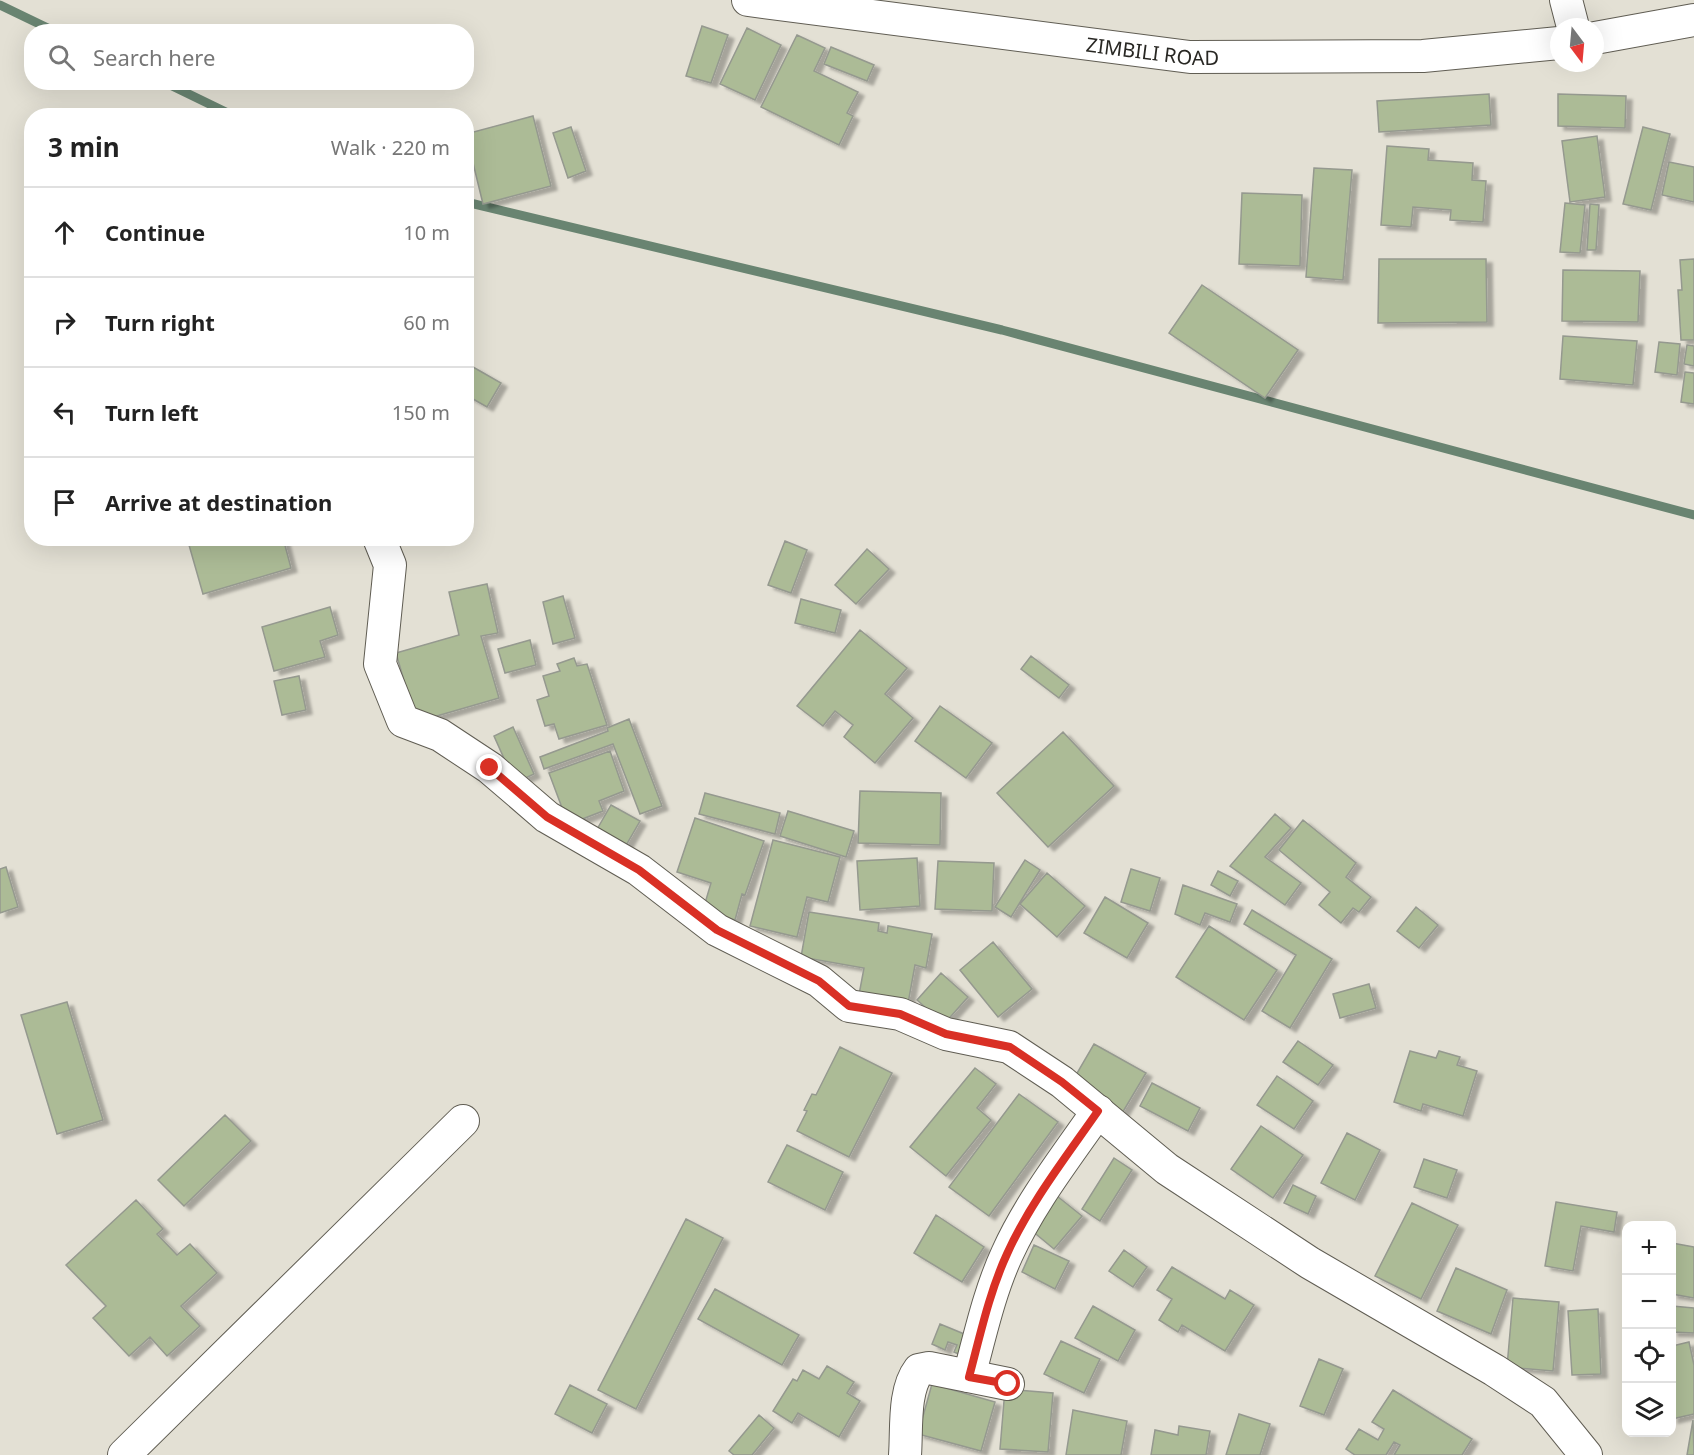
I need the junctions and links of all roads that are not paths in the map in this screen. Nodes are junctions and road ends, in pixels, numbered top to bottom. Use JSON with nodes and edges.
{"nodes":[{"id":1,"x":748,"y":0,"type":"edge"},
{"id":2,"x":1566,"y":0,"type":"edge"},
{"id":3,"x":1571,"y":18,"type":"edge"},
{"id":4,"x":1694,"y":20,"type":"edge"},
{"id":5,"x":1604,"y":36,"type":"edge"},
{"id":6,"x":1550,"y":44,"type":"edge"},
{"id":7,"x":382,"y":546,"type":"edge"},
{"id":8,"x":1098,"y":1111,"type":"junction"},
{"id":9,"x":463,"y":1121,"type":"dead end"},
{"id":10,"x":969,"y":1377,"type":"junction"},
{"id":11,"x":1008,"y":1384,"type":"dead end"},
{"id":12,"x":124,"y":1455,"type":"edge"},
{"id":13,"x":904,"y":1455,"type":"edge"},
{"id":14,"x":1586,"y":1455,"type":"edge"}],
"edges":[{"from":1,"to":6,"type":"street","name":"ZIMBILI ROAD"},
{"from":2,"to":3,"type":"street"},
{"from":4,"to":5,"type":"street"},
{"from":7,"to":8,"type":"street"},
{"from":8,"to":10,"type":"street"},
{"from":8,"to":14,"type":"street"},
{"from":9,"to":12,"type":"street"},
{"from":10,"to":11,"type":"street"},
{"from":10,"to":13,"type":"street"}]}
